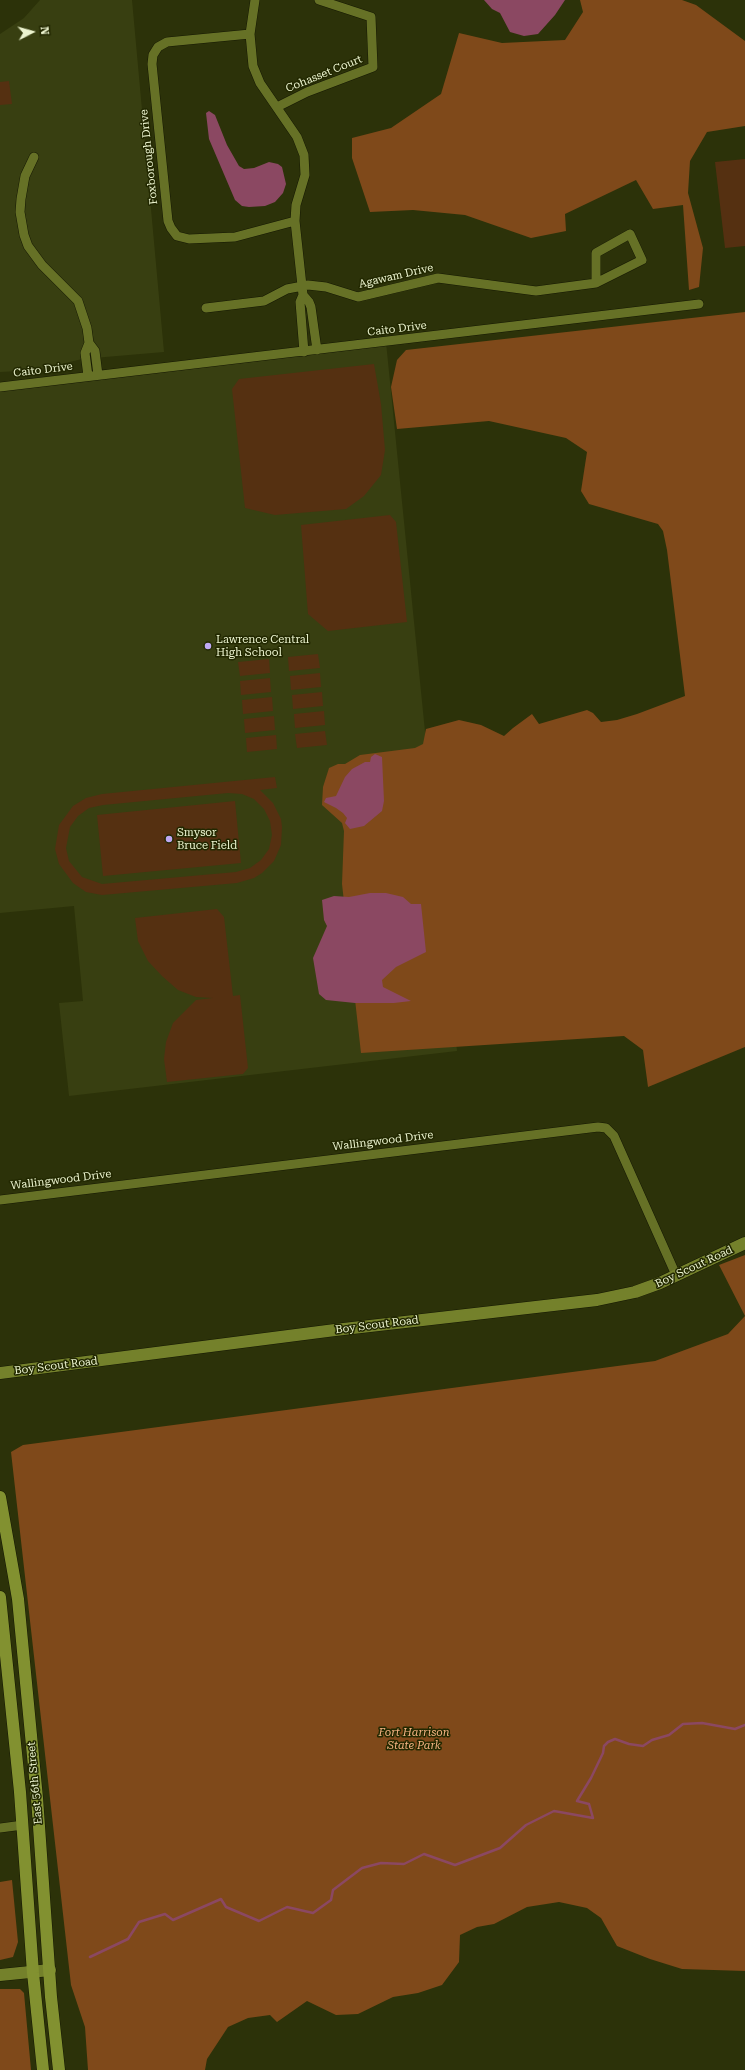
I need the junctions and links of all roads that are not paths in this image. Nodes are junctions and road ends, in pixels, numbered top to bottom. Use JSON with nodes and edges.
{"nodes":[{"id":1,"x":255,"y":0,"type":"edge"},
{"id":2,"x":319,"y":0,"type":"edge"},
{"id":3,"x":250,"y":34,"type":"junction"},
{"id":4,"x":276,"y":107,"type":"junction"},
{"id":5,"x":34,"y":157,"type":"dead end"},
{"id":6,"x":295,"y":221,"type":"junction"},
{"id":7,"x":596,"y":283,"type":"junction"},
{"id":8,"x":302,"y":286,"type":"junction"},
{"id":9,"x":304,"y":295,"type":"junction"},
{"id":10,"x":699,"y":304,"type":"dead end"},
{"id":11,"x":206,"y":308,"type":"dead end"},
{"id":12,"x":89,"y":343,"type":"junction"},
{"id":13,"x":317,"y":350,"type":"junction"},
{"id":14,"x":304,"y":352,"type":"junction"},
{"id":15,"x":98,"y":375,"type":"junction"},
{"id":16,"x":88,"y":376,"type":"junction"},
{"id":17,"x":0,"y":387,"type":"edge"},
{"id":18,"x":0,"y":1200,"type":"edge"},
{"id":19,"x":745,"y":1244,"type":"edge"},
{"id":20,"x":676,"y":1275,"type":"junction"},
{"id":21,"x":0,"y":1373,"type":"edge"},
{"id":22,"x":0,"y":1497,"type":"edge"},
{"id":23,"x":0,"y":1597,"type":"edge"},
{"id":24,"x":23,"y":1825,"type":"junction"},
{"id":25,"x":0,"y":1828,"type":"edge"},
{"id":26,"x":50,"y":1970,"type":"junction"},
{"id":27,"x":33,"y":1973,"type":"junction"},
{"id":28,"x":0,"y":1975,"type":"edge"},
{"id":29,"x":43,"y":2070,"type":"edge"},
{"id":30,"x":59,"y":2070,"type":"edge"}],
"edges":[{"from":1,"to":3,"type":"street"},
{"from":2,"to":4,"type":"street","name":"Cohasset Court"},
{"from":3,"to":4,"type":"street"},
{"from":3,"to":6,"type":"street","name":"Foxborough Drive"},
{"from":4,"to":6,"type":"street"},
{"from":5,"to":12,"type":"street","name":"Caito Drive"},
{"from":6,"to":8,"type":"street"},
{"from":7,"to":7,"type":"street","name":"Agawam Drive"},
{"from":7,"to":8,"type":"street","name":"Agawam Drive"},
{"from":8,"to":9,"type":"street"},
{"from":8,"to":11,"type":"street","name":"Agawam Drive"},
{"from":9,"to":13,"type":"street"},
{"from":9,"to":14,"type":"street"},
{"from":10,"to":13,"type":"street","name":"Caito Drive"},
{"from":12,"to":15,"type":"street","name":"Caito Drive"},
{"from":12,"to":16,"type":"street","name":"Caito Drive"},
{"from":13,"to":14,"type":"street","name":"Caito Drive"},
{"from":14,"to":15,"type":"street","name":"Caito Drive"},
{"from":15,"to":16,"type":"street","name":"Caito Drive"},
{"from":16,"to":17,"type":"street","name":"Caito Drive"},
{"from":18,"to":20,"type":"street","name":"Wallingwood Drive"},
{"from":19,"to":20,"type":"street","name":"Boy Scout Road"},
{"from":20,"to":21,"type":"street","name":"Boy Scout Road"},
{"from":22,"to":26,"type":"main road","name":"East 56th Street"},
{"from":23,"to":24,"type":"main road","name":"East 56th Street"},
{"from":24,"to":25,"type":"street"},
{"from":24,"to":27,"type":"main road","name":"East 56th Street"},
{"from":26,"to":27,"type":"street"},
{"from":26,"to":30,"type":"main road","name":"East 56th Street"},
{"from":27,"to":28,"type":"street"},
{"from":27,"to":29,"type":"main road","name":"East 56th Street"}]}
